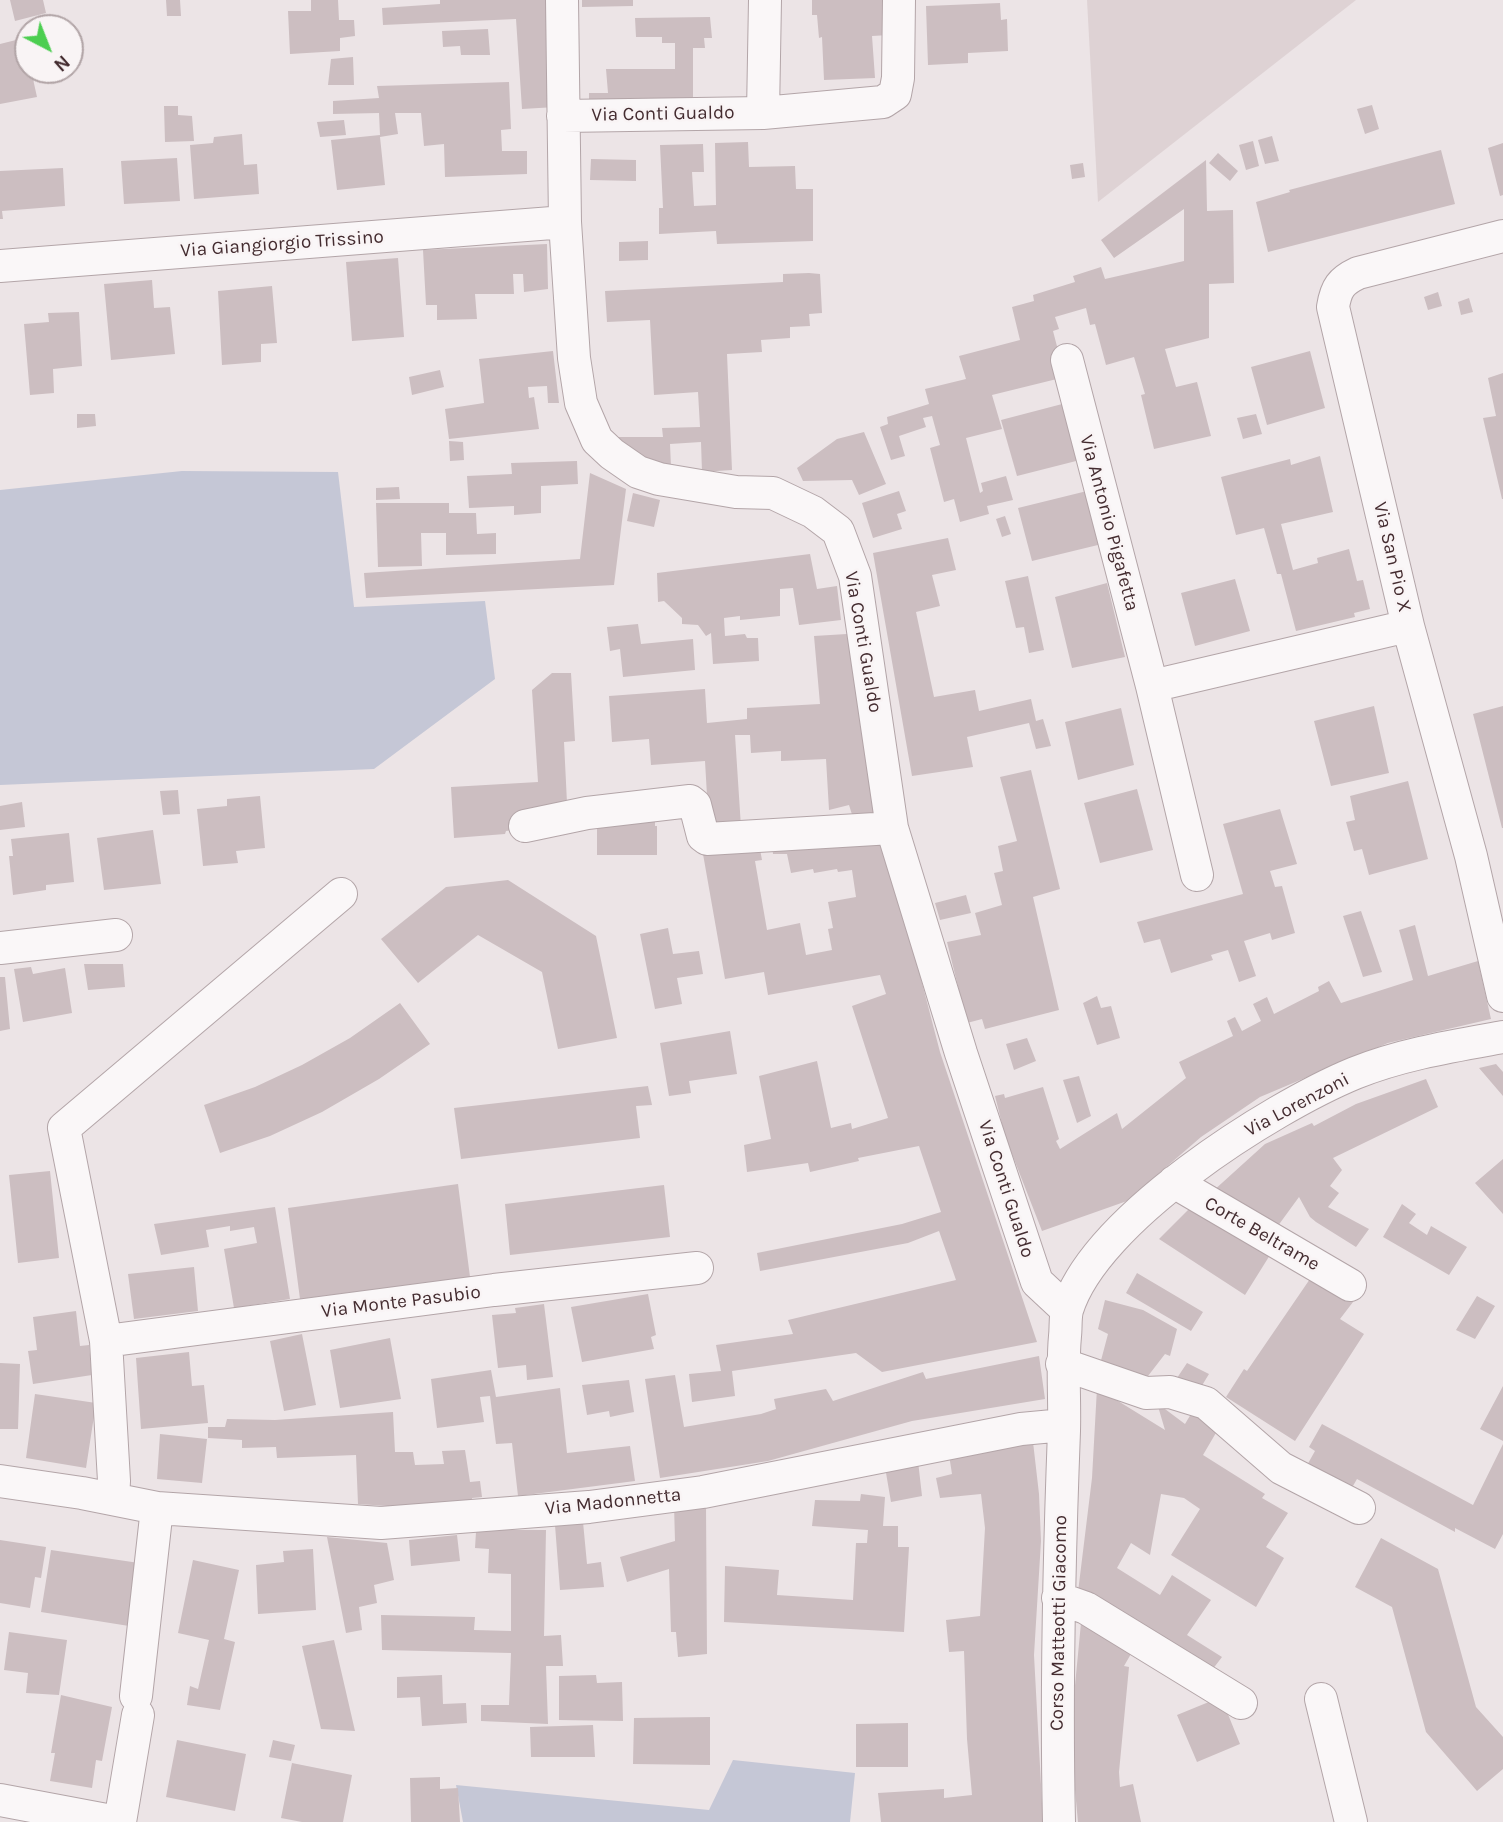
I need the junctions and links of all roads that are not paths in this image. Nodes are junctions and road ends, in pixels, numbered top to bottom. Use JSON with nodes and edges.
{"nodes":[{"id":1,"x":562,"y":0,"type":"edge"},
{"id":2,"x":765,"y":0,"type":"edge"},
{"id":3,"x":899,"y":0,"type":"edge"},
{"id":4,"x":763,"y":113,"type":"junction"},
{"id":5,"x":563,"y":116,"type":"junction"},
{"id":6,"x":565,"y":222,"type":"junction"},
{"id":7,"x":1503,"y":236,"type":"edge"},
{"id":8,"x":0,"y":266,"type":"edge"},
{"id":9,"x":1067,"y":360,"type":"dead end"},
{"id":10,"x":1408,"y":626,"type":"junction"},
{"id":11,"x":1152,"y":686,"type":"junction"},
{"id":12,"x":526,"y":826,"type":"dead end"},
{"id":13,"x":892,"y":828,"type":"junction"},
{"id":14,"x":1197,"y":875,"type":"dead end"},
{"id":15,"x":341,"y":894,"type":"dead end"},
{"id":16,"x":116,"y":935,"type":"dead end"},
{"id":17,"x":0,"y":948,"type":"edge"},
{"id":18,"x":1503,"y":996,"type":"edge"},
{"id":19,"x":1503,"y":1037,"type":"edge"},
{"id":20,"x":1174,"y":1182,"type":"junction"},
{"id":21,"x":696,"y":1268,"type":"dead end"},
{"id":22,"x":1350,"y":1285,"type":"dead end"},
{"id":23,"x":1067,"y":1310,"type":"junction"},
{"id":24,"x":106,"y":1341,"type":"junction"},
{"id":25,"x":1062,"y":1364,"type":"junction"},
{"id":26,"x":1064,"y":1425,"type":"junction"},
{"id":27,"x":0,"y":1480,"type":"edge"},
{"id":28,"x":113,"y":1499,"type":"junction"},
{"id":29,"x":157,"y":1508,"type":"junction"},
{"id":30,"x":1359,"y":1508,"type":"dead end"},
{"id":31,"x":1058,"y":1598,"type":"junction"},
{"id":32,"x":1321,"y":1699,"type":"dead end"},
{"id":33,"x":1241,"y":1703,"type":"dead end"},
{"id":34,"x":0,"y":1800,"type":"edge"},
{"id":35,"x":118,"y":1822,"type":"edge"},
{"id":36,"x":1059,"y":1822,"type":"edge"},
{"id":37,"x":1351,"y":1822,"type":"edge"}],
"edges":[{"from":1,"to":5,"type":"street","name":"Via Conti Gualdo"},
{"from":2,"to":4,"type":"street","name":"Via Conti Gualdo"},
{"from":3,"to":4,"type":"street","name":"Via Conti Gualdo"},
{"from":4,"to":5,"type":"street","name":"Via Conti Gualdo"},
{"from":5,"to":6,"type":"street","name":"Via Conti Gualdo"},
{"from":6,"to":8,"type":"street","name":"Via Giangiorgio Trissino"},
{"from":6,"to":13,"type":"street","name":"Via Conti Gualdo"},
{"from":7,"to":10,"type":"street","name":"Via San Pio X"},
{"from":9,"to":11,"type":"street","name":"Via Antonio Pigafetta"},
{"from":10,"to":11,"type":"street"},
{"from":10,"to":18,"type":"street","name":"Via San Pio X"},
{"from":11,"to":14,"type":"street","name":"Via Antonio Pigafetta"},
{"from":12,"to":13,"type":"street"},
{"from":13,"to":23,"type":"street","name":"Via Conti Gualdo"},
{"from":15,"to":24,"type":"street"},
{"from":16,"to":17,"type":"street"},
{"from":19,"to":20,"type":"street","name":"Via Lorenzoni"},
{"from":20,"to":22,"type":"street","name":"Corte Beltrame"},
{"from":20,"to":23,"type":"street","name":"Via Lorenzoni"},
{"from":21,"to":24,"type":"street","name":"Via Monte Pasubio"},
{"from":23,"to":25,"type":"street","name":"Corso Matteotti Giacomo"},
{"from":24,"to":28,"type":"street"},
{"from":25,"to":26,"type":"street","name":"Corso Matteotti Giacomo"},
{"from":25,"to":30,"type":"street"},
{"from":26,"to":29,"type":"street","name":"Via Madonnetta"},
{"from":26,"to":31,"type":"street","name":"Corso Matteotti Giacomo"},
{"from":27,"to":28,"type":"street","name":"Via Madonnetta"},
{"from":28,"to":29,"type":"street","name":"Via Madonnetta"},
{"from":29,"to":35,"type":"street"},
{"from":31,"to":33,"type":"street"},
{"from":31,"to":36,"type":"street","name":"Corso Matteotti Giacomo"},
{"from":32,"to":37,"type":"street"},
{"from":34,"to":35,"type":"street"}]}
